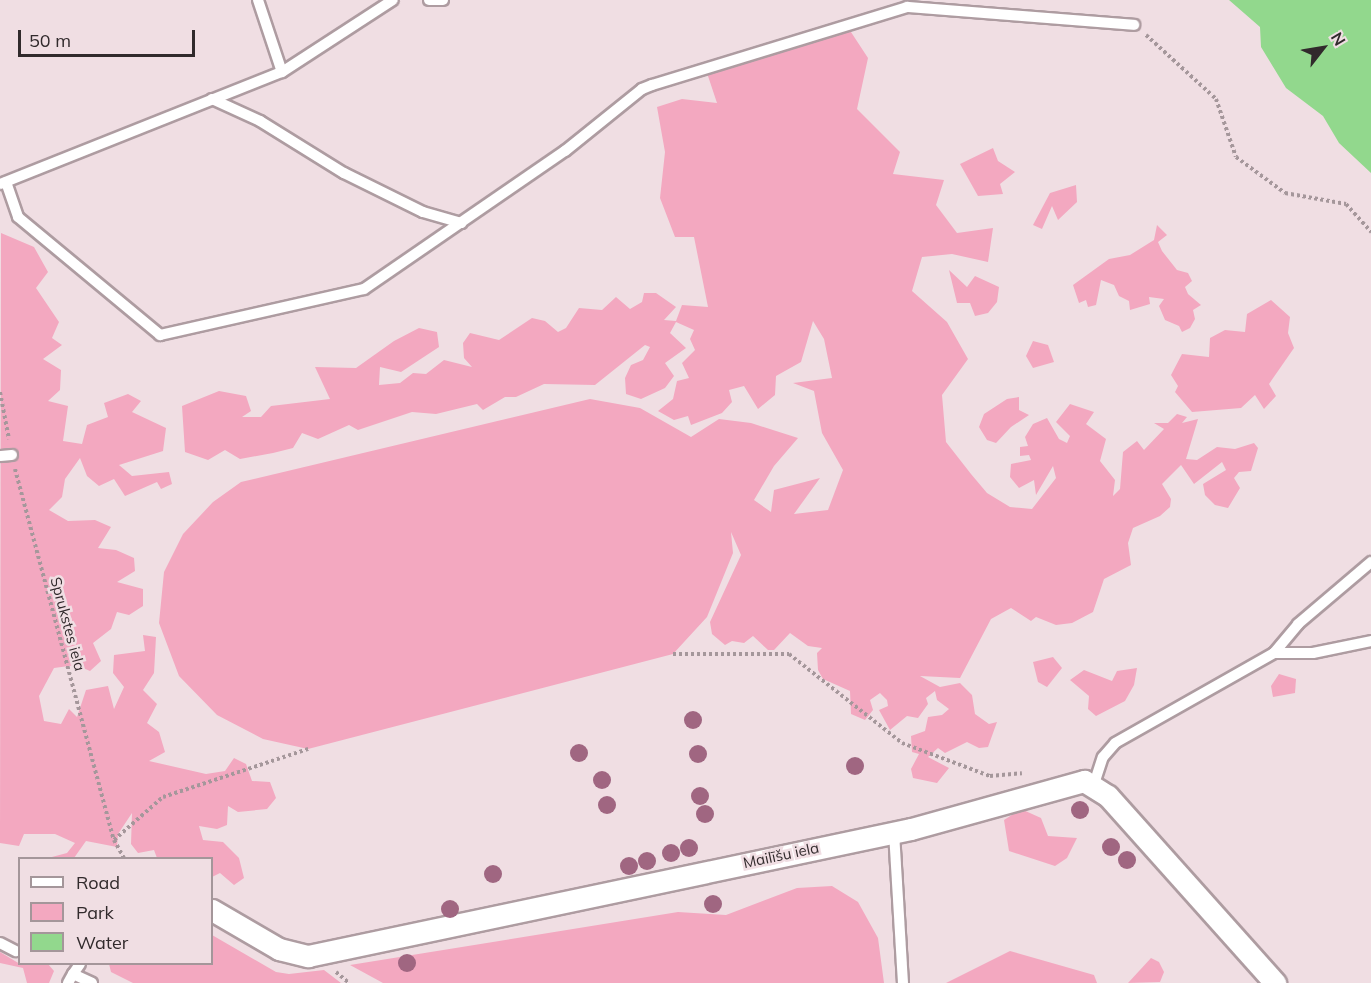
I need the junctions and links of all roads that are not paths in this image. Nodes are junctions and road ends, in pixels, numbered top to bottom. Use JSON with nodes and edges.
{"nodes":[{"id":1,"x":258,"y":0,"type":"edge"},
{"id":2,"x":393,"y":0,"type":"edge"},
{"id":3,"x":429,"y":0,"type":"edge"},
{"id":4,"x":443,"y":0,"type":"edge"},
{"id":5,"x":895,"y":0,"type":"edge"},
{"id":6,"x":907,"y":7,"type":"junction"},
{"id":7,"x":1134,"y":25,"type":"road end"},
{"id":8,"x":282,"y":72,"type":"junction"},
{"id":9,"x":212,"y":99,"type":"junction"},
{"id":10,"x":3,"y":183,"type":"edge"},
{"id":11,"x":461,"y":223,"type":"junction"},
{"id":12,"x":12,"y":455,"type":"road end"},
{"id":13,"x":0,"y":456,"type":"edge"},
{"id":14,"x":1371,"y":562,"type":"edge"},
{"id":15,"x":1371,"y":641,"type":"edge"},
{"id":16,"x":1274,"y":653,"type":"junction"},
{"id":17,"x":1094,"y":784,"type":"junction"},
{"id":18,"x":894,"y":832,"type":"junction"},
{"id":19,"x":213,"y":911,"type":"edge"},
{"id":20,"x":0,"y":943,"type":"edge"},
{"id":21,"x":16,"y":951,"type":"dead end"},
{"id":22,"x":79,"y":965,"type":"edge"},
{"id":23,"x":70,"y":978,"type":"edge"},
{"id":24,"x":92,"y":983,"type":"edge"},
{"id":25,"x":903,"y":983,"type":"edge"},
{"id":26,"x":1275,"y":983,"type":"edge"}],
"edges":[{"from":1,"to":8,"type":"lane"},
{"from":2,"to":8,"type":"lane"},
{"from":3,"to":4,"type":"lane"},
{"from":5,"to":6,"type":"lane"},
{"from":6,"to":7,"type":"lane"},
{"from":6,"to":11,"type":"lane"},
{"from":8,"to":9,"type":"lane"},
{"from":9,"to":10,"type":"lane"},
{"from":9,"to":11,"type":"lane"},
{"from":10,"to":11,"type":"lane"},
{"from":12,"to":13,"type":"lane"},
{"from":14,"to":16,"type":"lane"},
{"from":15,"to":16,"type":"lane"},
{"from":16,"to":17,"type":"lane"},
{"from":17,"to":18,"type":"street","name":"Mailīšu iela"},
{"from":17,"to":26,"type":"street"},
{"from":18,"to":19,"type":"street","name":"Mailīšu iela"},
{"from":18,"to":25,"type":"lane"},
{"from":20,"to":21,"type":"lane"},
{"from":22,"to":23,"type":"lane"},
{"from":23,"to":24,"type":"lane"}]}
